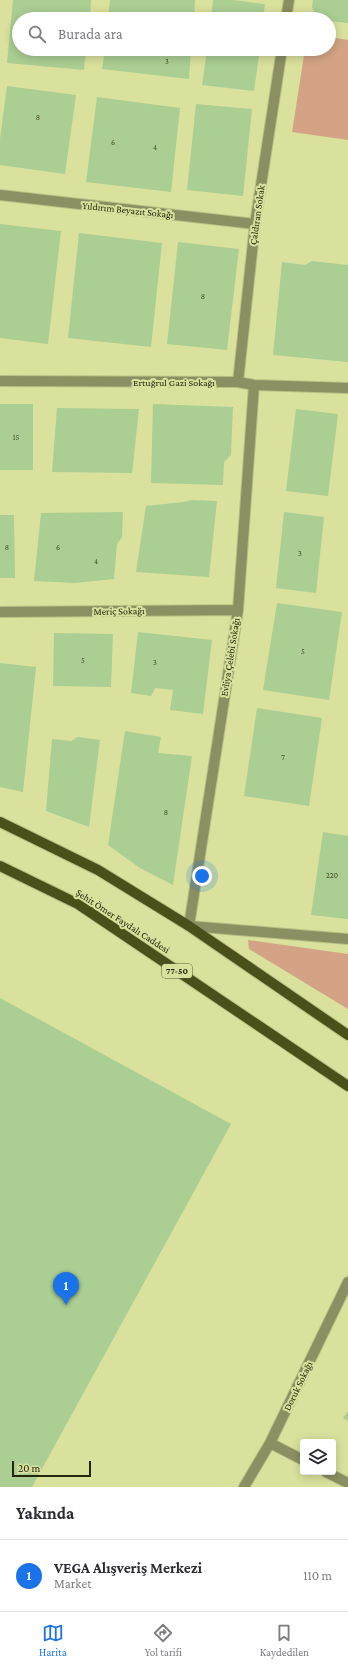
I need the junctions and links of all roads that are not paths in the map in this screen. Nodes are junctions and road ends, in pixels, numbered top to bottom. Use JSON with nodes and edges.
{"nodes":[{"id":1,"x":289,"y":0,"type":"edge"},
{"id":2,"x":287,"y":12,"type":"edge"},
{"id":3,"x":281,"y":56,"type":"edge"},
{"id":4,"x":0,"y":195,"type":"edge"},
{"id":5,"x":255,"y":224,"type":"junction"},
{"id":6,"x":0,"y":381,"type":"edge"},
{"id":7,"x":238,"y":382,"type":"junction"},
{"id":8,"x":254,"y":385,"type":"junction"},
{"id":9,"x":348,"y":388,"type":"edge"},
{"id":10,"x":238,"y":610,"type":"junction"},
{"id":11,"x":0,"y":612,"type":"edge"},
{"id":12,"x":0,"y":822,"type":"edge"},
{"id":13,"x":0,"y":866,"type":"edge"},
{"id":14,"x":188,"y":926,"type":"junction"},
{"id":15,"x":348,"y":939,"type":"edge"},
{"id":16,"x":348,"y":1035,"type":"edge"},
{"id":17,"x":348,"y":1086,"type":"edge"},
{"id":18,"x":348,"y":1282,"type":"edge"},
{"id":19,"x":270,"y":1443,"type":"junction"},
{"id":20,"x":300,"y":1458,"type":"edge"},
{"id":21,"x":332,"y":1475,"type":"edge"},
{"id":22,"x":348,"y":1483,"type":"edge"},
{"id":23,"x":244,"y":1487,"type":"edge"}],
"edges":[{"from":1,"to":2,"type":"street"},
{"from":3,"to":5,"type":"street","name":"Çaldıran Sokak"},
{"from":4,"to":5,"type":"street","name":"Yıldırım Beyazıt Sokağı"},
{"from":5,"to":7,"type":"street","name":"Çaldıran Sokak"},
{"from":6,"to":7,"type":"street","name":"Ertuğrul Gazi Sokağı"},
{"from":7,"to":8,"type":"street","name":"Ertuğrul Gazi Sokağı"},
{"from":8,"to":9,"type":"street","name":"Ertuğrul Gazi Sokağı"},
{"from":8,"to":10,"type":"street","name":"Evliya Çelebi Sokağı"},
{"from":10,"to":11,"type":"street","name":"Meriç Sokağı"},
{"from":10,"to":14,"type":"street","name":"Evliya Çelebi Sokağı"},
{"from":12,"to":14,"type":"main road"},
{"from":13,"to":17,"type":"main road","name":"Şehit Ömer Faydalı Caddesi","number":"77-50"},
{"from":14,"to":15,"type":"street"},
{"from":14,"to":16,"type":"main road"},
{"from":18,"to":19,"type":"street","name":"Doruk Sokağı"},
{"from":19,"to":20,"type":"street"},
{"from":19,"to":23,"type":"street","name":"Doruk Sokağı"},
{"from":21,"to":22,"type":"street"}]}
